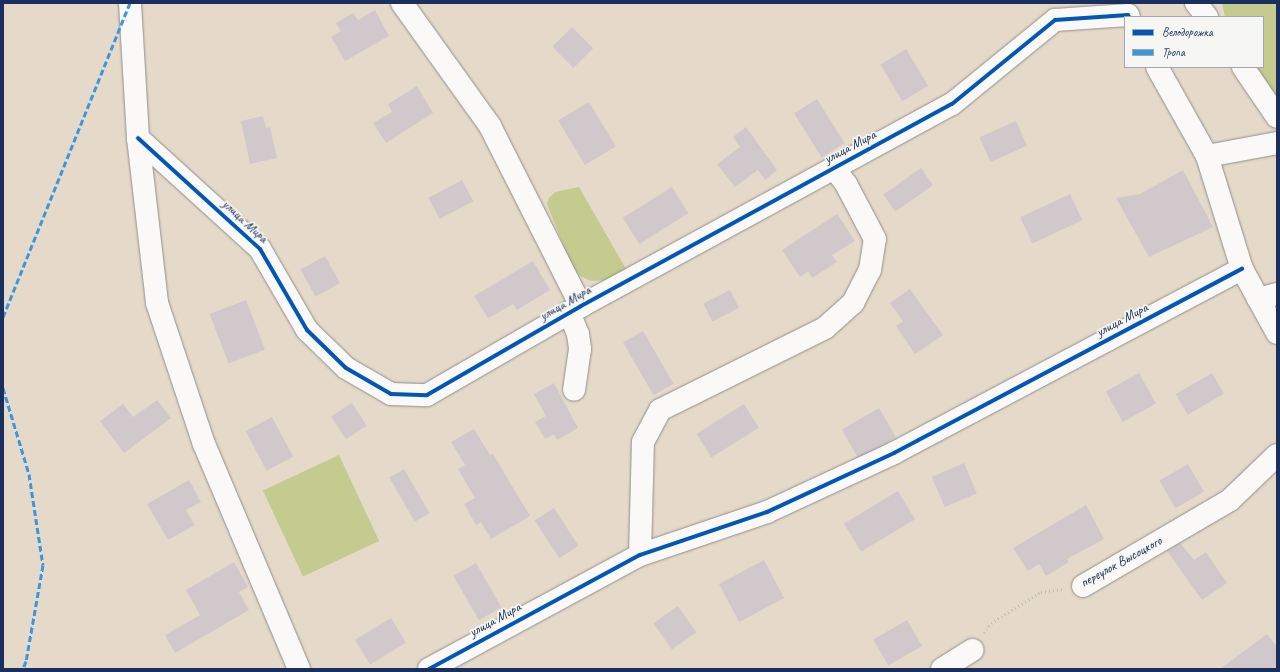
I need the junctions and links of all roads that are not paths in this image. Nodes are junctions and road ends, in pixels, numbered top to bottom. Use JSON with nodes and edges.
{"nodes":[{"id":1,"x":130,"y":3,"type":"edge"},
{"id":2,"x":402,"y":3,"type":"edge"},
{"id":3,"x":1196,"y":3,"type":"edge"},
{"id":4,"x":1056,"y":11,"type":"edge"},
{"id":5,"x":1130,"y":12,"type":"edge"},
{"id":6,"x":1205,"y":16,"type":"edge"},
{"id":7,"x":1158,"y":68,"type":"edge"},
{"id":8,"x":1244,"y":68,"type":"edge"},
{"id":9,"x":1277,"y":117,"type":"edge"},
{"id":10,"x":138,"y":138,"type":"junction"},
{"id":11,"x":1277,"y":143,"type":"edge"},
{"id":12,"x":1207,"y":156,"type":"junction"},
{"id":13,"x":834,"y":168,"type":"junction"},
{"id":14,"x":1242,"y":270,"type":"junction"},
{"id":15,"x":1267,"y":297,"type":"edge"},
{"id":16,"x":575,"y":309,"type":"junction"},
{"id":17,"x":1277,"y":333,"type":"edge"},
{"id":18,"x":574,"y":390,"type":"dead end"},
{"id":19,"x":1277,"y":455,"type":"edge"},
{"id":20,"x":640,"y":555,"type":"junction"},
{"id":21,"x":1083,"y":586,"type":"road end"},
{"id":22,"x":972,"y":650,"type":"road end"},
{"id":23,"x":299,"y":669,"type":"edge"},
{"id":24,"x":429,"y":669,"type":"edge"},
{"id":25,"x":942,"y":669,"type":"edge"}],
"edges":[{"from":1,"to":10,"type":"street"},
{"from":2,"to":16,"type":"street"},
{"from":3,"to":6,"type":"street"},
{"from":4,"to":5,"type":"street"},
{"from":4,"to":13,"type":"street","name":"улица Мира"},
{"from":7,"to":12,"type":"street"},
{"from":8,"to":9,"type":"street"},
{"from":10,"to":16,"type":"street","name":"улица Мира"},
{"from":10,"to":23,"type":"street"},
{"from":11,"to":12,"type":"street"},
{"from":12,"to":14,"type":"street"},
{"from":13,"to":16,"type":"street","name":"улица Мира"},
{"from":13,"to":20,"type":"street"},
{"from":14,"to":15,"type":"street"},
{"from":14,"to":20,"type":"street","name":"улица Мира"},
{"from":15,"to":17,"type":"street"},
{"from":16,"to":18,"type":"street"},
{"from":19,"to":21,"type":"street","name":"переулок Высоцкого"},
{"from":20,"to":24,"type":"street","name":"улица Мира"},
{"from":22,"to":25,"type":"street"}]}
